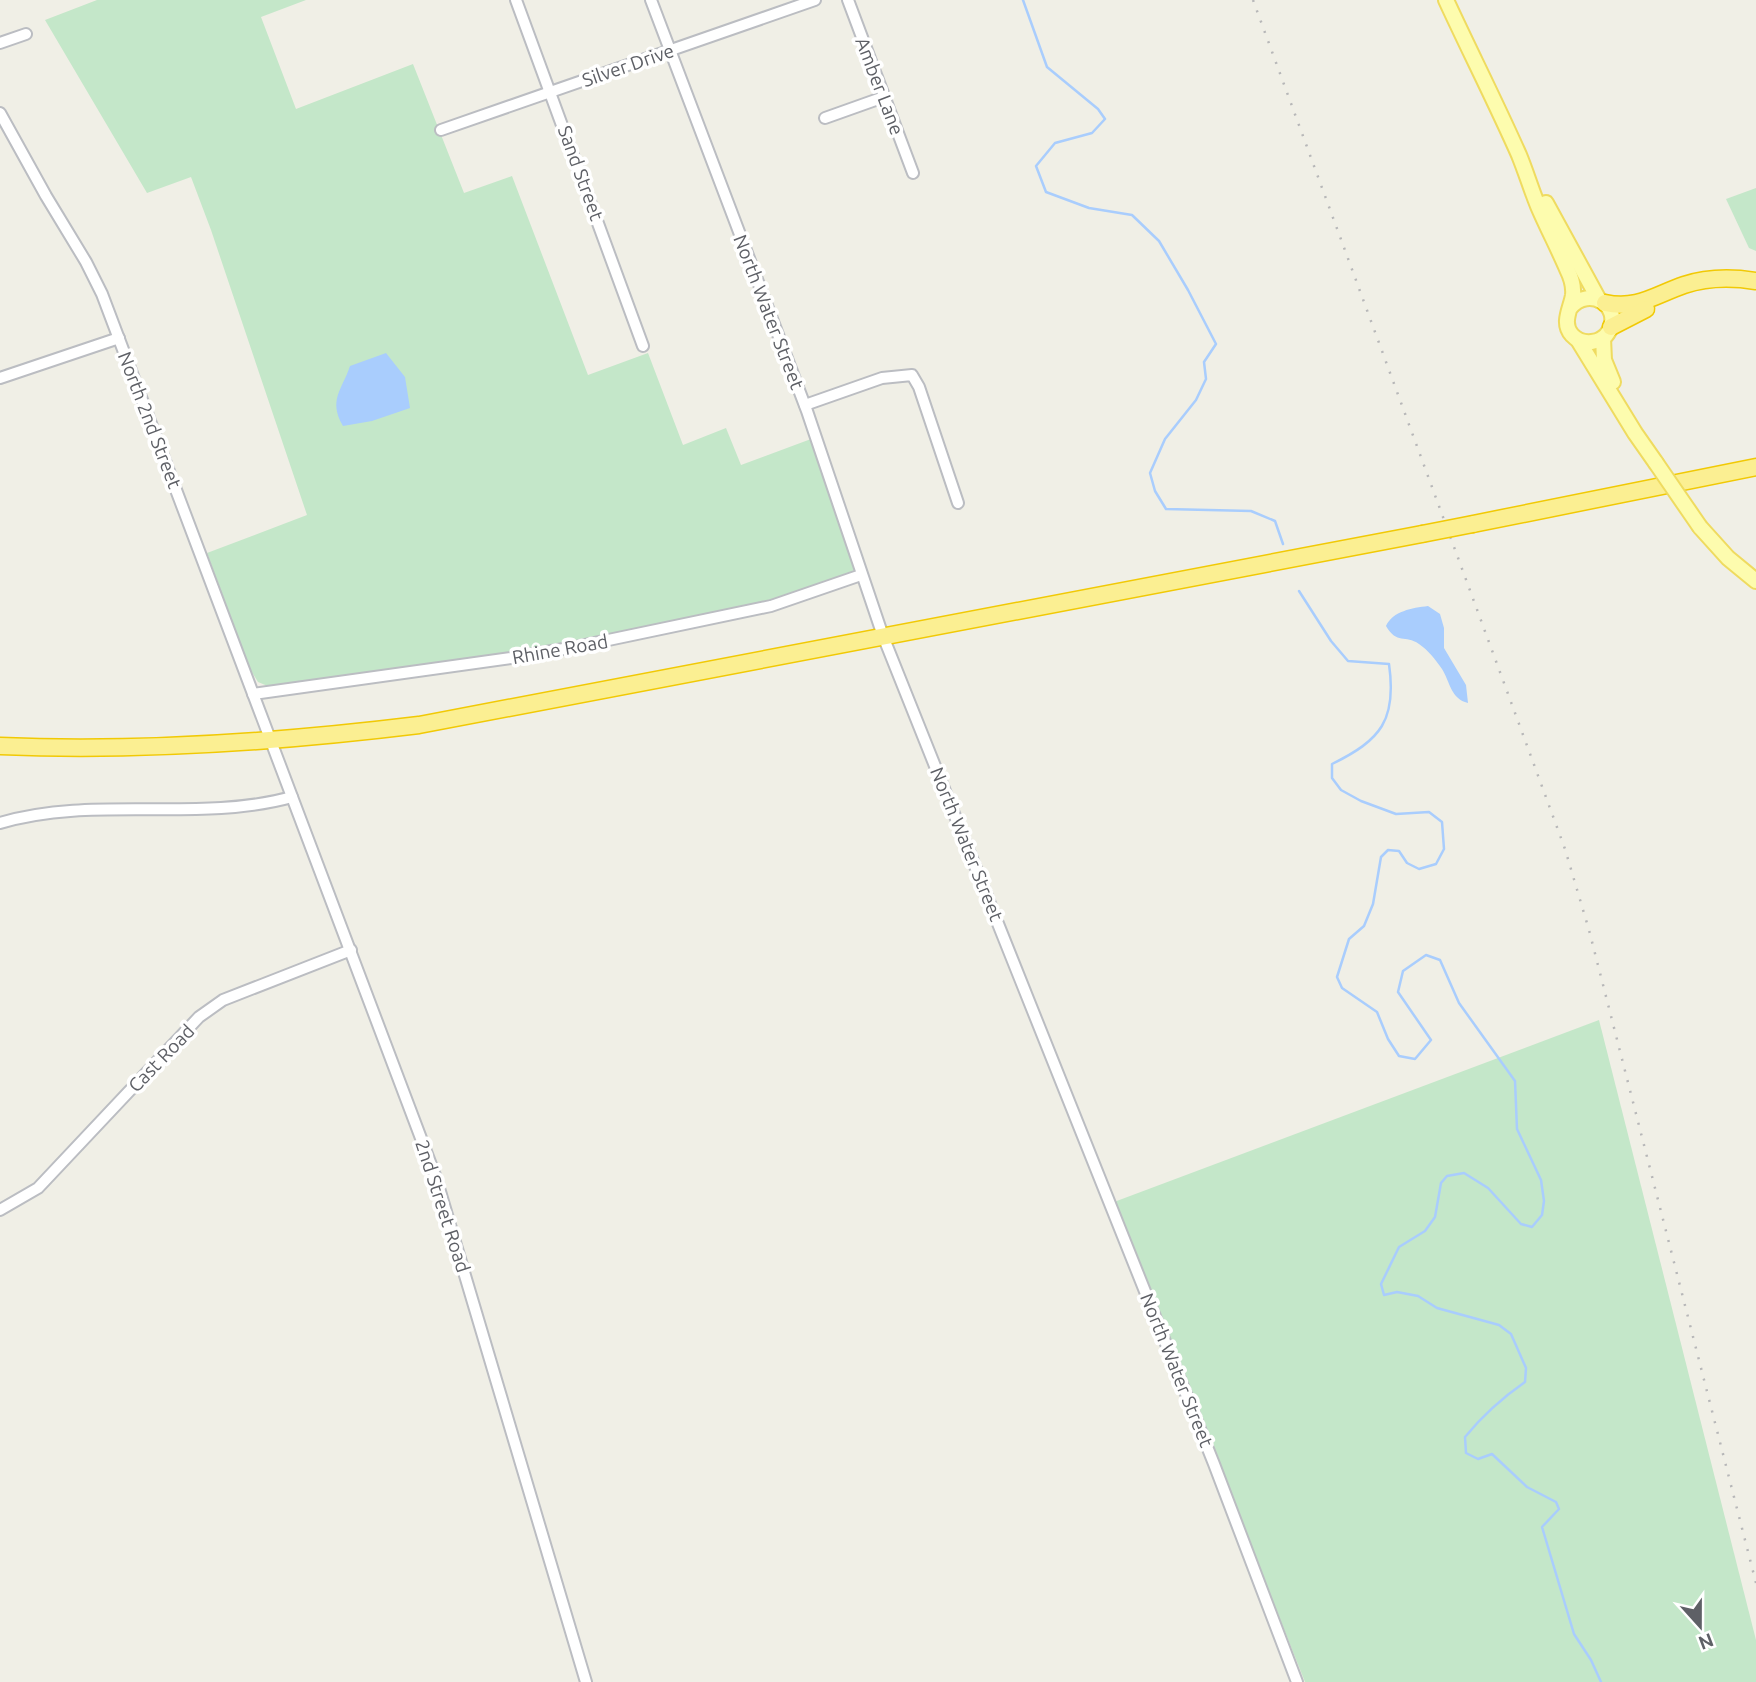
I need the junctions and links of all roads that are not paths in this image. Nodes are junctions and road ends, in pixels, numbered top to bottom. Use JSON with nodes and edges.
{"nodes":[{"id":1,"x":516,"y":0,"type":"edge"},
{"id":2,"x":651,"y":0,"type":"edge"},
{"id":3,"x":815,"y":0,"type":"edge"},
{"id":4,"x":848,"y":0,"type":"edge"},
{"id":5,"x":1446,"y":0,"type":"edge"},
{"id":6,"x":26,"y":34,"type":"dead end"},
{"id":7,"x":0,"y":43,"type":"edge"},
{"id":8,"x":670,"y":51,"type":"junction"},
{"id":9,"x":551,"y":92,"type":"junction"},
{"id":10,"x":884,"y":97,"type":"junction"},
{"id":11,"x":0,"y":113,"type":"edge"},
{"id":12,"x":825,"y":118,"type":"dead end"},
{"id":13,"x":441,"y":131,"type":"dead end"},
{"id":14,"x":1519,"y":156,"type":"junction"},
{"id":15,"x":913,"y":173,"type":"dead end"},
{"id":16,"x":1756,"y":281,"type":"edge"},
{"id":17,"x":1756,"y":289,"type":"edge"},
{"id":18,"x":1602,"y":301,"type":"junction"},
{"id":19,"x":1570,"y":308,"type":"junction"},
{"id":20,"x":1606,"y":333,"type":"junction"},
{"id":21,"x":119,"y":338,"type":"junction"},
{"id":22,"x":1578,"y":340,"type":"junction"},
{"id":23,"x":643,"y":346,"type":"dead end"},
{"id":24,"x":0,"y":378,"type":"edge"},
{"id":25,"x":805,"y":405,"type":"junction"},
{"id":26,"x":1656,"y":463,"type":"junction"},
{"id":27,"x":1756,"y":467,"type":"edge"},
{"id":28,"x":958,"y":503,"type":"dead end"},
{"id":29,"x":861,"y":575,"type":"junction"},
{"id":30,"x":1756,"y":581,"type":"edge"},
{"id":31,"x":883,"y":636,"type":"junction"},
{"id":32,"x":253,"y":694,"type":"junction"},
{"id":33,"x":272,"y":741,"type":"junction"},
{"id":34,"x":0,"y":746,"type":"edge"},
{"id":35,"x":292,"y":797,"type":"junction"},
{"id":36,"x":0,"y":823,"type":"edge"},
{"id":37,"x":351,"y":950,"type":"junction"},
{"id":38,"x":0,"y":1210,"type":"edge"},
{"id":39,"x":586,"y":1682,"type":"edge"},
{"id":40,"x":1297,"y":1682,"type":"edge"}],
"edges":[{"from":1,"to":9,"type":"street","name":"Sand Street"},
{"from":2,"to":8,"type":"street","name":"North Water Street"},
{"from":3,"to":8,"type":"street","name":"Silver Drive"},
{"from":4,"to":10,"type":"street","name":"Amber Lane"},
{"from":5,"to":14,"type":"main road"},
{"from":6,"to":7,"type":"street"},
{"from":8,"to":9,"type":"street","name":"Silver Drive"},
{"from":8,"to":25,"type":"street","name":"North Water Street"},
{"from":9,"to":13,"type":"street","name":"Silver Drive"},
{"from":9,"to":23,"type":"street","name":"Sand Street"},
{"from":10,"to":12,"type":"street"},
{"from":10,"to":15,"type":"street","name":"Amber Lane"},
{"from":11,"to":21,"type":"street","name":"North 2nd Street"},
{"from":14,"to":18,"type":"main road"},
{"from":14,"to":19,"type":"main road"},
{"from":16,"to":18,"type":"highway"},
{"from":17,"to":20,"type":"highway"},
{"from":18,"to":19,"type":"main road"},
{"from":18,"to":20,"type":"main road"},
{"from":19,"to":22,"type":"main road"},
{"from":20,"to":22,"type":"main road"},
{"from":20,"to":26,"type":"main road"},
{"from":21,"to":24,"type":"street"},
{"from":21,"to":32,"type":"street","name":"North 2nd Street"},
{"from":22,"to":26,"type":"main road"},
{"from":25,"to":28,"type":"street"},
{"from":25,"to":29,"type":"street","name":"North Water Street"},
{"from":26,"to":30,"type":"main road","bridge":true},
{"from":27,"to":31,"type":"highway","bridge":true},
{"from":29,"to":31,"type":"street","name":"North Water Street"},
{"from":29,"to":32,"type":"street","name":"Rhine Road"},
{"from":31,"to":33,"type":"highway"},
{"from":31,"to":40,"type":"street","name":"North Water Street"},
{"from":32,"to":33,"type":"street","name":"North 2nd Street"},
{"from":33,"to":34,"type":"highway"},
{"from":33,"to":35,"type":"street","name":"2nd Street Road"},
{"from":35,"to":36,"type":"street"},
{"from":35,"to":37,"type":"street","name":"2nd Street Road"},
{"from":37,"to":38,"type":"street","name":"Cast Road"},
{"from":37,"to":39,"type":"street","name":"2nd Street Road"}]}
